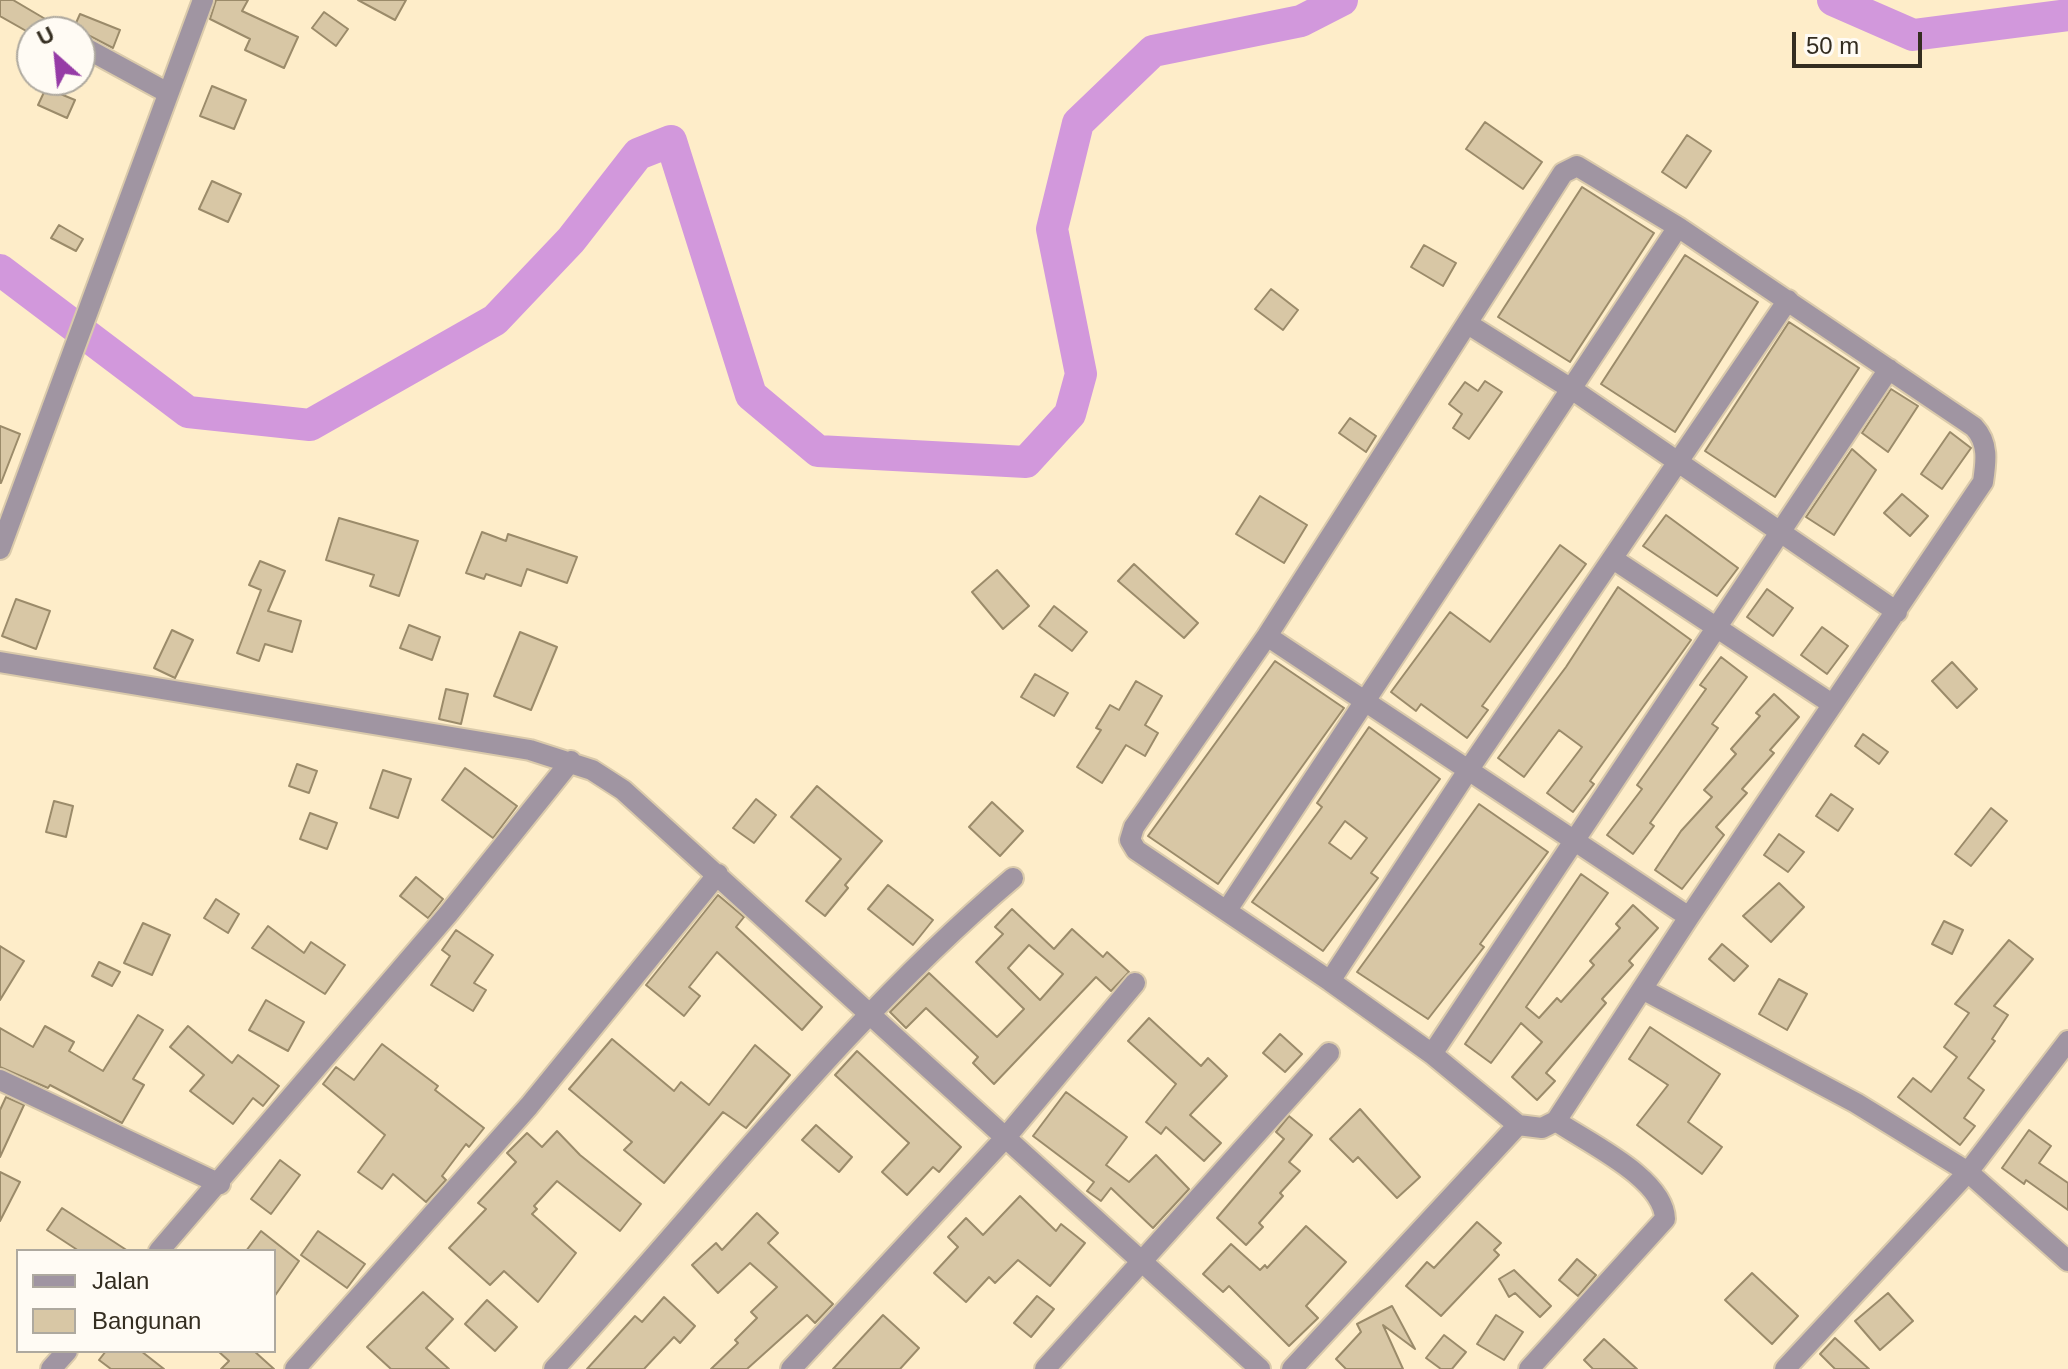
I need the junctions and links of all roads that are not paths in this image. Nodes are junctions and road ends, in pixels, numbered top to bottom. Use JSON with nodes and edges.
{"nodes":[{"id":1,"x":203,"y":0,"type":"edge"},
{"id":2,"x":96,"y":54,"type":"edge"},
{"id":3,"x":168,"y":93,"type":"junction"},
{"id":4,"x":1678,"y":227,"type":"junction"},
{"id":5,"x":1788,"y":300,"type":"junction"},
{"id":6,"x":1468,"y":324,"type":"junction"},
{"id":7,"x":1889,"y":369,"type":"junction"},
{"id":8,"x":1573,"y":390,"type":"junction"},
{"id":9,"x":1676,"y":461,"type":"junction"},
{"id":10,"x":1781,"y":531,"type":"junction"},
{"id":11,"x":0,"y":549,"type":"edge"},
{"id":12,"x":1613,"y":559,"type":"junction"},
{"id":13,"x":1897,"y":612,"type":"junction"},
{"id":14,"x":1717,"y":628,"type":"junction"},
{"id":15,"x":1267,"y":636,"type":"junction"},
{"id":16,"x":0,"y":662,"type":"edge"},
{"id":17,"x":1366,"y":700,"type":"junction"},
{"id":18,"x":1832,"y":704,"type":"junction"},
{"id":19,"x":571,"y":761,"type":"junction"},
{"id":20,"x":1469,"y":769,"type":"junction"},
{"id":21,"x":1574,"y":840,"type":"junction"},
{"id":22,"x":718,"y":874,"type":"junction"},
{"id":23,"x":1013,"y":878,"type":"dead end"},
{"id":24,"x":1227,"y":910,"type":"junction"},
{"id":25,"x":1689,"y":917,"type":"junction"},
{"id":26,"x":1330,"y":981,"type":"junction"},
{"id":27,"x":1135,"y":983,"type":"dead end"},
{"id":28,"x":1642,"y":989,"type":"junction"},
{"id":29,"x":869,"y":1015,"type":"junction"},
{"id":30,"x":2068,"y":1041,"type":"edge"},
{"id":31,"x":1329,"y":1053,"type":"dead end"},
{"id":32,"x":1432,"y":1054,"type":"junction"},
{"id":33,"x":0,"y":1080,"type":"edge"},
{"id":34,"x":1556,"y":1121,"type":"junction"},
{"id":35,"x":1518,"y":1125,"type":"junction"},
{"id":36,"x":1006,"y":1137,"type":"junction"},
{"id":37,"x":1968,"y":1172,"type":"junction"},
{"id":38,"x":220,"y":1184,"type":"junction"},
{"id":39,"x":161,"y":1249,"type":"edge"},
{"id":40,"x":2068,"y":1261,"type":"edge"},
{"id":41,"x":1144,"y":1262,"type":"junction"},
{"id":42,"x":295,"y":1369,"type":"edge"},
{"id":43,"x":554,"y":1369,"type":"edge"},
{"id":44,"x":791,"y":1369,"type":"edge"},
{"id":45,"x":1045,"y":1369,"type":"edge"},
{"id":46,"x":1260,"y":1369,"type":"edge"},
{"id":47,"x":1292,"y":1369,"type":"edge"},
{"id":48,"x":1529,"y":1369,"type":"edge"},
{"id":49,"x":1785,"y":1369,"type":"edge"}],
"edges":[{"from":1,"to":3,"type":"street"},
{"from":2,"to":3,"type":"street"},
{"from":3,"to":11,"type":"street"},
{"from":4,"to":5,"type":"street"},
{"from":4,"to":6,"type":"street"},
{"from":4,"to":8,"type":"street"},
{"from":5,"to":7,"type":"street"},
{"from":5,"to":9,"type":"street"},
{"from":6,"to":8,"type":"street"},
{"from":6,"to":15,"type":"street"},
{"from":7,"to":10,"type":"street"},
{"from":7,"to":13,"type":"street"},
{"from":8,"to":9,"type":"street"},
{"from":8,"to":17,"type":"street"},
{"from":9,"to":10,"type":"street"},
{"from":9,"to":12,"type":"street"},
{"from":10,"to":13,"type":"street"},
{"from":10,"to":14,"type":"street"},
{"from":12,"to":14,"type":"street"},
{"from":12,"to":20,"type":"street"},
{"from":13,"to":18,"type":"street"},
{"from":14,"to":18,"type":"street"},
{"from":14,"to":21,"type":"street"},
{"from":15,"to":17,"type":"street"},
{"from":15,"to":24,"type":"street"},
{"from":16,"to":19,"type":"street"},
{"from":17,"to":20,"type":"street"},
{"from":17,"to":24,"type":"street"},
{"from":18,"to":25,"type":"street"},
{"from":19,"to":22,"type":"street"},
{"from":19,"to":38,"type":"street"},
{"from":20,"to":21,"type":"street"},
{"from":20,"to":26,"type":"street"},
{"from":21,"to":25,"type":"street"},
{"from":21,"to":32,"type":"street"},
{"from":22,"to":29,"type":"street"},
{"from":22,"to":42,"type":"street"},
{"from":23,"to":29,"type":"street"},
{"from":24,"to":26,"type":"street"},
{"from":25,"to":28,"type":"street"},
{"from":26,"to":32,"type":"street"},
{"from":27,"to":36,"type":"street"},
{"from":28,"to":34,"type":"street"},
{"from":28,"to":37,"type":"street"},
{"from":29,"to":36,"type":"street"},
{"from":29,"to":43,"type":"street"},
{"from":30,"to":37,"type":"street"},
{"from":31,"to":41,"type":"street"},
{"from":32,"to":35,"type":"street"},
{"from":33,"to":38,"type":"street"},
{"from":34,"to":35,"type":"street"},
{"from":34,"to":48,"type":"street"},
{"from":35,"to":47,"type":"street"},
{"from":36,"to":41,"type":"street"},
{"from":36,"to":44,"type":"street"},
{"from":37,"to":40,"type":"street"},
{"from":37,"to":49,"type":"street"},
{"from":38,"to":39,"type":"street"},
{"from":41,"to":45,"type":"street"},
{"from":41,"to":46,"type":"street"}]}
